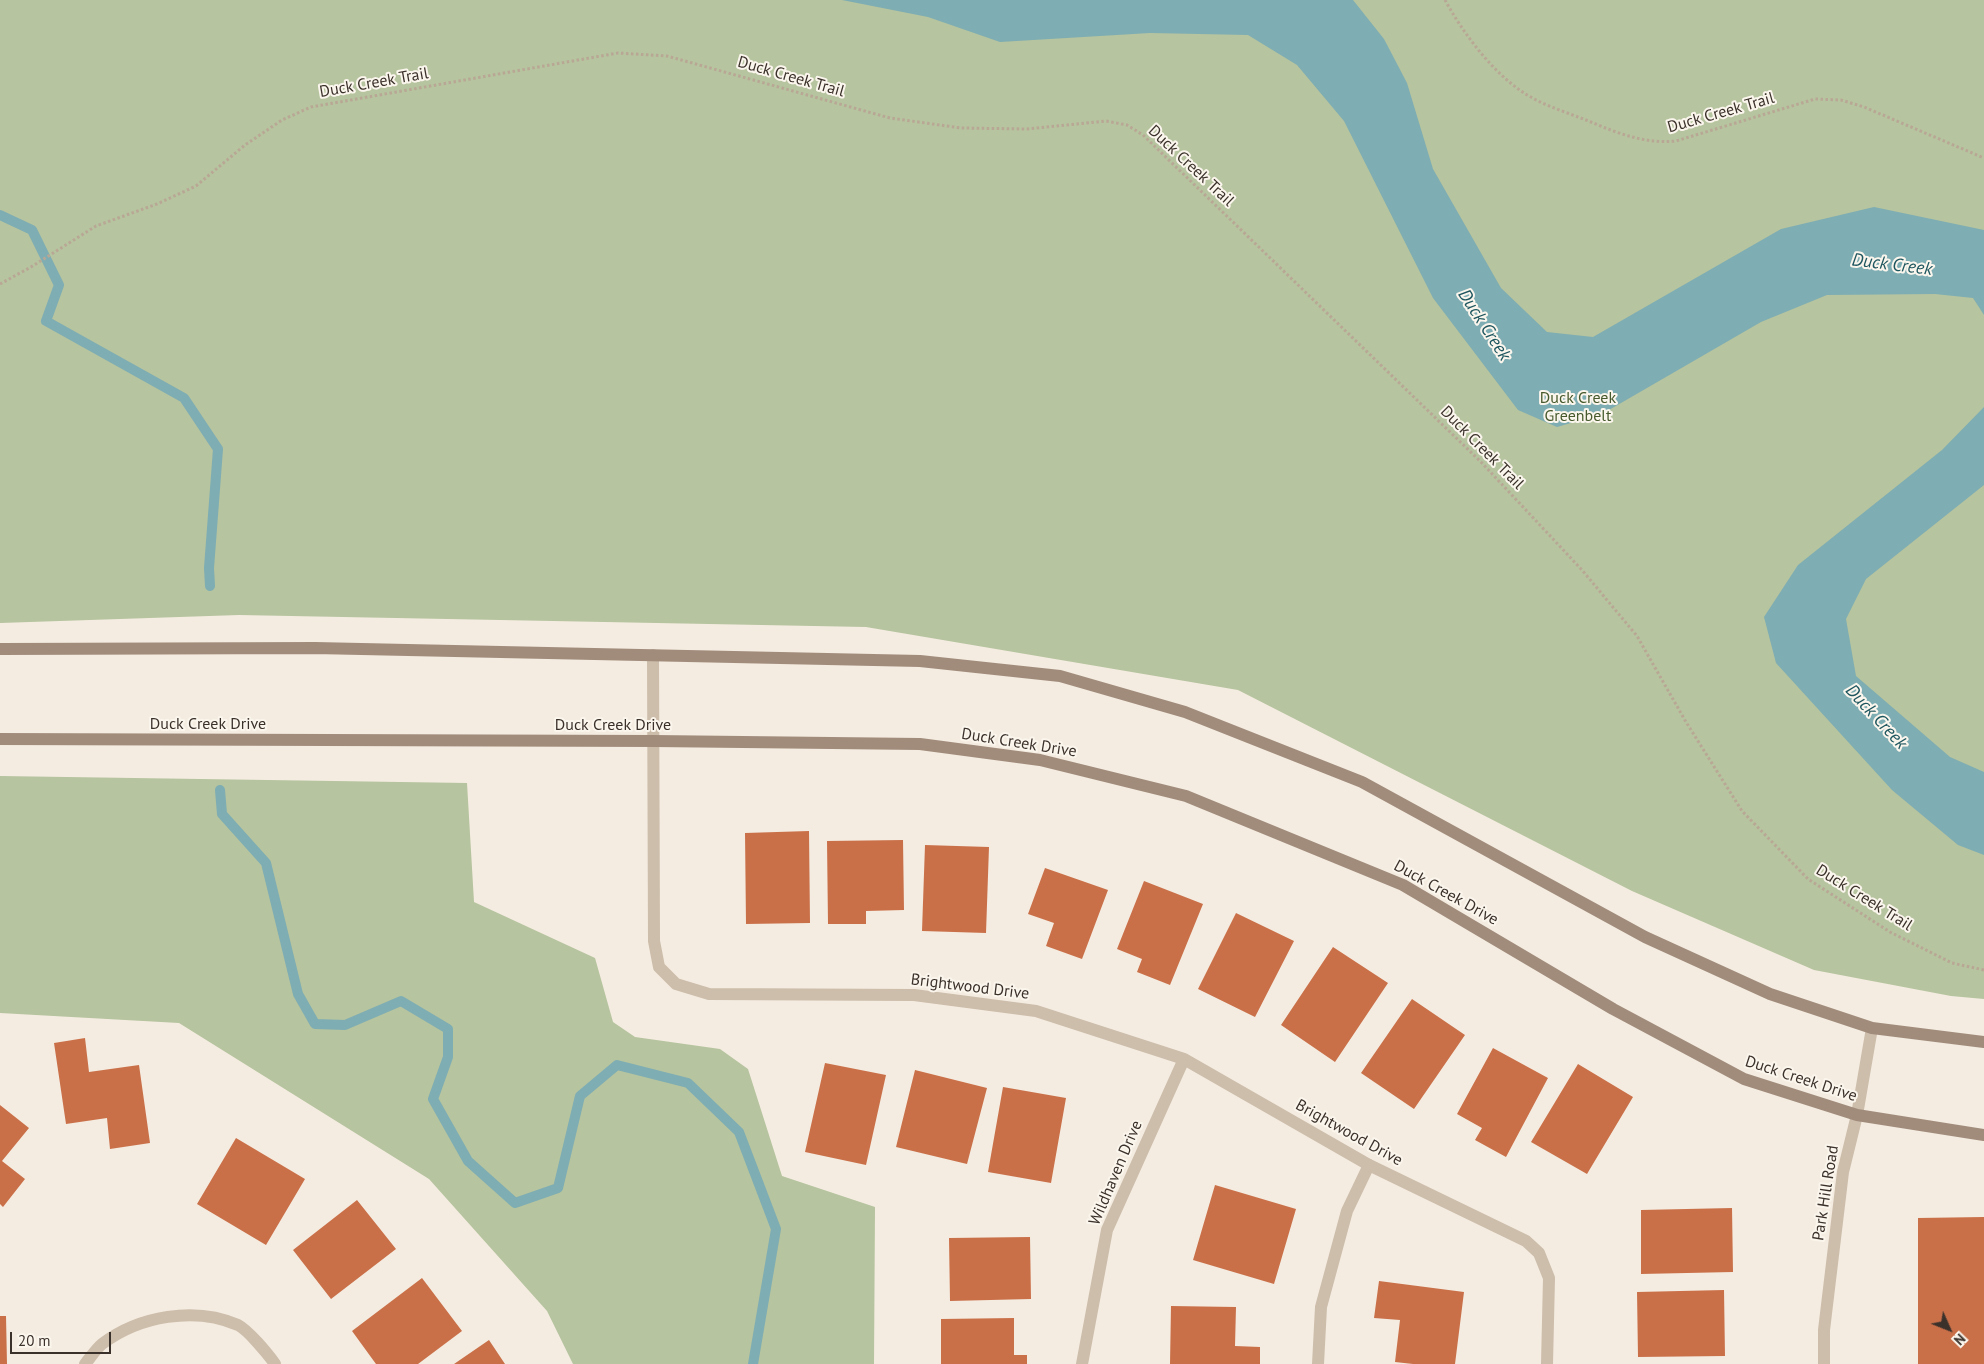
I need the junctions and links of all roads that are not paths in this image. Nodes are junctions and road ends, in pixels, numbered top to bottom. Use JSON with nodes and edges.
{"nodes":[{"id":1,"x":0,"y":650,"type":"edge"},
{"id":2,"x":652,"y":656,"type":"junction"},
{"id":3,"x":0,"y":740,"type":"edge"},
{"id":4,"x":654,"y":741,"type":"junction"},
{"id":5,"x":1872,"y":1028,"type":"junction"},
{"id":6,"x":1984,"y":1042,"type":"edge"},
{"id":7,"x":1184,"y":1059,"type":"junction"},
{"id":8,"x":1858,"y":1115,"type":"junction"},
{"id":9,"x":1984,"y":1134,"type":"edge"},
{"id":10,"x":1369,"y":1165,"type":"junction"},
{"id":11,"x":85,"y":1364,"type":"edge"},
{"id":12,"x":275,"y":1364,"type":"edge"},
{"id":13,"x":1082,"y":1364,"type":"edge"},
{"id":14,"x":1318,"y":1364,"type":"edge"},
{"id":15,"x":1547,"y":1364,"type":"edge"},
{"id":16,"x":1824,"y":1364,"type":"edge"}],
"edges":[{"from":1,"to":2,"type":"main road"},
{"from":2,"to":4,"type":"street","name":"Brightwood Drive"},
{"from":2,"to":5,"type":"main road"},
{"from":3,"to":4,"type":"main road","name":"Duck Creek Drive"},
{"from":4,"to":7,"type":"street","name":"Brightwood Drive"},
{"from":4,"to":8,"type":"main road","name":"Duck Creek Drive"},
{"from":5,"to":6,"type":"main road"},
{"from":5,"to":8,"type":"street","name":"Park Hill Road"},
{"from":7,"to":10,"type":"street","name":"Brightwood Drive"},
{"from":7,"to":13,"type":"street","name":"Wildhaven Drive"},
{"from":8,"to":9,"type":"main road","name":"Duck Creek Drive"},
{"from":8,"to":16,"type":"street","name":"Park Hill Road"},
{"from":10,"to":14,"type":"street"},
{"from":10,"to":15,"type":"street","name":"Brightwood Drive"},
{"from":11,"to":12,"type":"street"}]}
